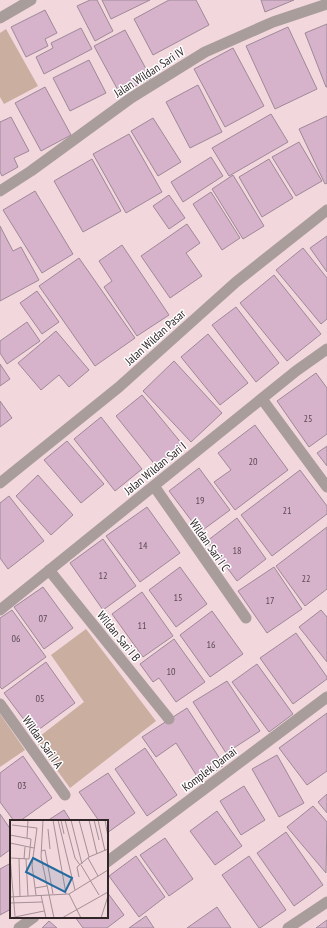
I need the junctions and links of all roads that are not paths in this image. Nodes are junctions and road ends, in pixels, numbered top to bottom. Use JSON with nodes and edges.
{"nodes":[{"id":1,"x":31,"y":0,"type":"edge"},
{"id":2,"x":327,"y":4,"type":"edge"},
{"id":3,"x":0,"y":18,"type":"edge"},
{"id":4,"x":0,"y":191,"type":"edge"},
{"id":5,"x":327,"y":210,"type":"edge"},
{"id":6,"x":327,"y":349,"type":"edge"},
{"id":7,"x":262,"y":399,"type":"junction"},
{"id":8,"x":0,"y":483,"type":"edge"},
{"id":9,"x":154,"y":486,"type":"junction"},
{"id":10,"x":327,"y":487,"type":"edge"},
{"id":11,"x":49,"y":570,"type":"junction"},
{"id":12,"x":0,"y":610,"type":"edge"},
{"id":13,"x":246,"y":618,"type":"dead end"},
{"id":14,"x":327,"y":696,"type":"edge"},
{"id":15,"x":0,"y":704,"type":"edge"},
{"id":16,"x":169,"y":719,"type":"dead end"},
{"id":17,"x":65,"y":795,"type":"dead end"},
{"id":18,"x":108,"y":861,"type":"edge"},
{"id":19,"x":327,"y":902,"type":"edge"},
{"id":20,"x":33,"y":918,"type":"edge"},
{"id":21,"x":19,"y":928,"type":"edge"},
{"id":22,"x":288,"y":928,"type":"edge"}],
"edges":[{"from":1,"to":3,"type":"street"},
{"from":2,"to":4,"type":"street","name":"Jalan Wildan Sari IV"},
{"from":5,"to":8,"type":"street","name":"Jalan Wildan Pasar"},
{"from":6,"to":7,"type":"street","name":"Jalan Wildan Sari I"},
{"from":7,"to":9,"type":"street","name":"Jalan Wildan Sari I"},
{"from":7,"to":10,"type":"street"},
{"from":9,"to":11,"type":"street","name":"Jalan Wildan Sari I"},
{"from":9,"to":13,"type":"street","name":"Wildan Sari I C"},
{"from":11,"to":12,"type":"street","name":"Jalan Wildan Sari I"},
{"from":11,"to":16,"type":"street","name":"Wildan Sari I B"},
{"from":14,"to":18,"type":"street","name":"Komplek Damai"},
{"from":15,"to":17,"type":"street","name":"Wildan Sari I A"},
{"from":19,"to":22,"type":"street"},
{"from":20,"to":21,"type":"street"}]}
